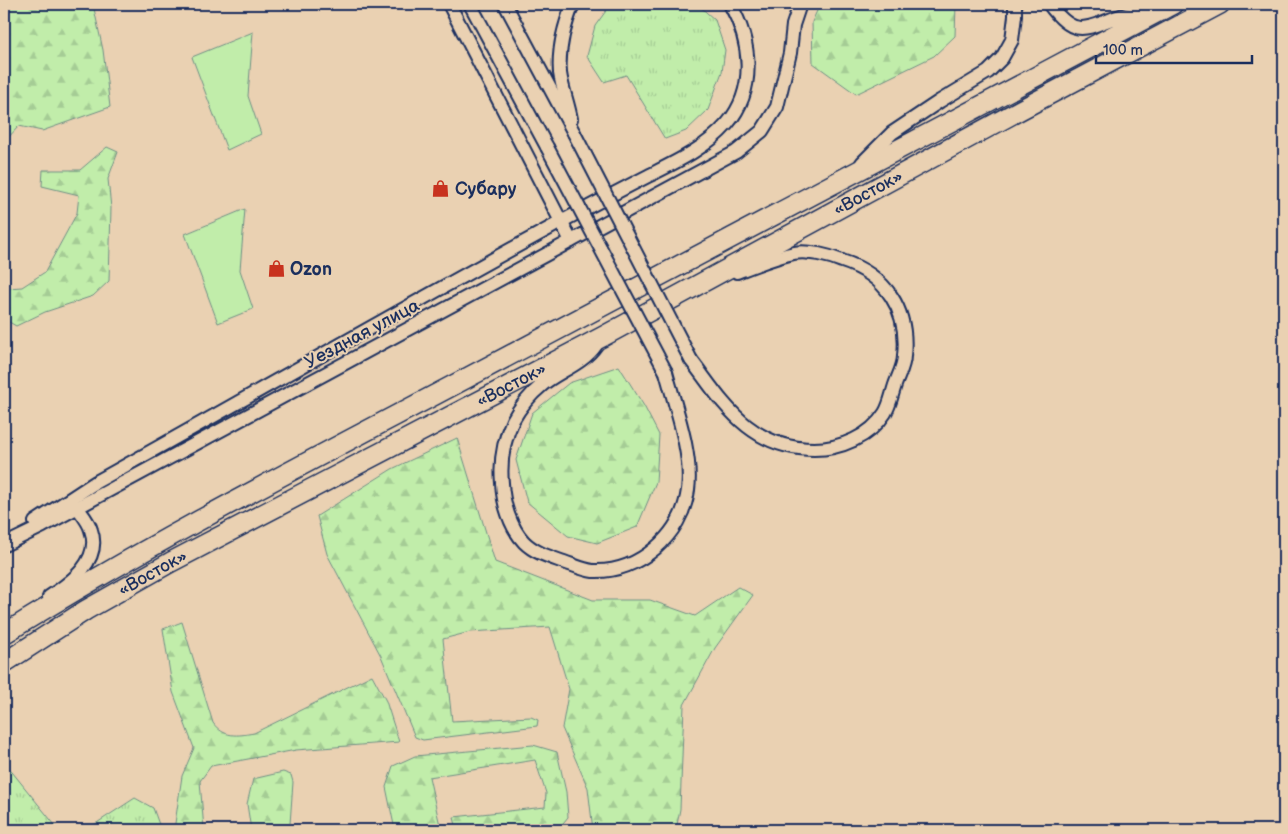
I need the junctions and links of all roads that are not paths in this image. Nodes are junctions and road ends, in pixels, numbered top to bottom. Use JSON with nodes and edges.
{"nodes":[{"id":1,"x":449,"y":4,"type":"edge"},
{"id":2,"x":470,"y":4,"type":"edge"},
{"id":3,"x":505,"y":4,"type":"edge"},
{"id":4,"x":573,"y":4,"type":"edge"},
{"id":5,"x":730,"y":4,"type":"edge"},
{"id":6,"x":800,"y":4,"type":"edge"},
{"id":7,"x":1015,"y":4,"type":"edge"},
{"id":8,"x":1049,"y":4,"type":"edge"},
{"id":9,"x":1220,"y":4,"type":"edge"},
{"id":10,"x":1171,"y":5,"type":"edge"},
{"id":11,"x":574,"y":133,"type":"junction"},
{"id":12,"x":854,"y":172,"type":"junction"},
{"id":13,"x":561,"y":222,"type":"junction"},
{"id":14,"x":571,"y":241,"type":"junction"},
{"id":15,"x":704,"y":282,"type":"junction"},
{"id":16,"x":602,"y":337,"type":"junction"},
{"id":17,"x":75,"y":503,"type":"junction"},
{"id":18,"x":6,"y":544,"type":"edge"},
{"id":19,"x":4,"y":633,"type":"edge"},
{"id":20,"x":4,"y":663,"type":"edge"}],
"edges":[{"from":1,"to":13,"type":"street"},
{"from":2,"to":16,"type":"street","bridge":true},
{"from":3,"to":11,"type":"street"},
{"from":4,"to":11,"type":"street"},
{"from":5,"to":13,"type":"street","name":"Уездная улица"},
{"from":6,"to":14,"type":"street","name":"Уездная улица"},
{"from":7,"to":12,"type":"street"},
{"from":8,"to":10,"type":"street"},
{"from":9,"to":15,"type":"highway","name":"«Восток»"},
{"from":10,"to":12,"type":"highway","name":"«Восток»"},
{"from":11,"to":15,"type":"street","bridge":true},
{"from":12,"to":19,"type":"highway","name":"«Восток»"},
{"from":13,"to":14,"type":"street"},
{"from":13,"to":17,"type":"street","name":"Уездная улица"},
{"from":14,"to":17,"type":"street","name":"Уездная улица"},
{"from":15,"to":16,"type":"highway","name":"«Восток»"},
{"from":16,"to":20,"type":"highway","name":"«Восток»"},
{"from":17,"to":18,"type":"street","name":"Уездная улица"},
{"from":17,"to":19,"type":"street"}]}
